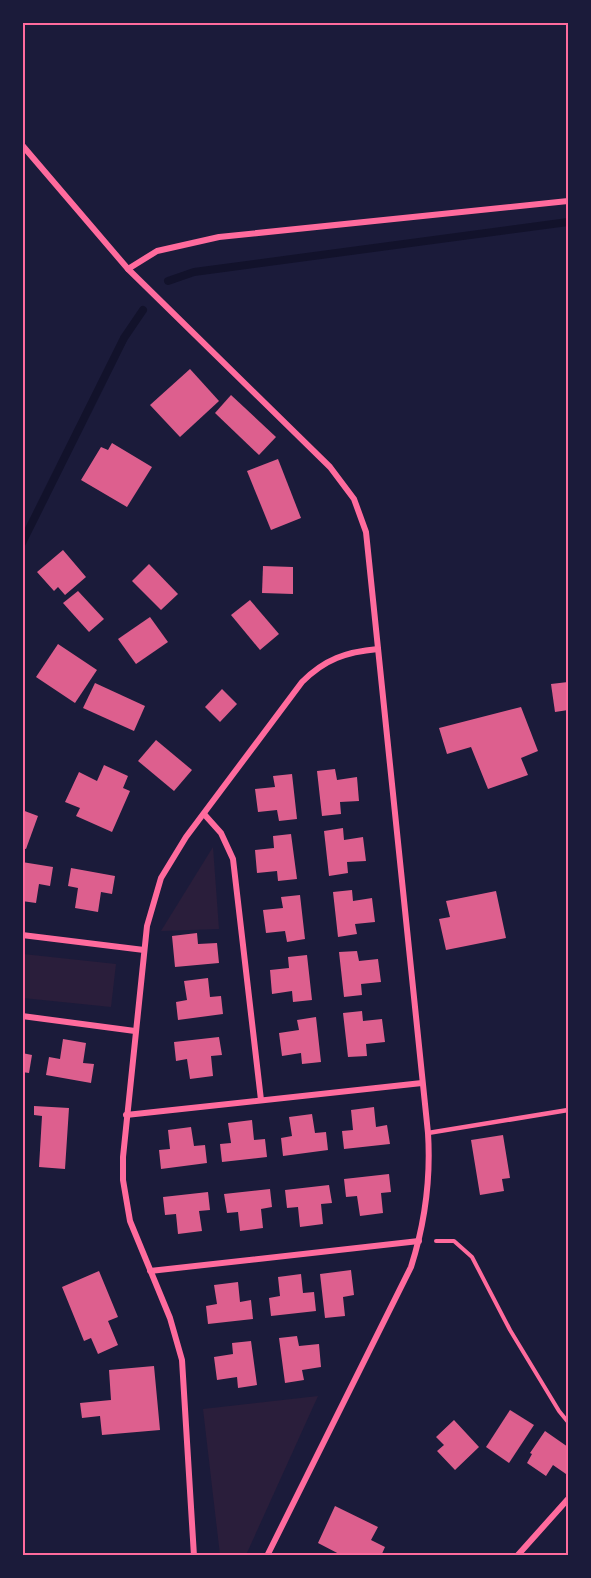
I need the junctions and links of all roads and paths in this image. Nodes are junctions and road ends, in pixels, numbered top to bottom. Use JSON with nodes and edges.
{"nodes":[{"id":1,"x":22,"y":146,"type":"edge"},
{"id":2,"x":568,"y":201,"type":"edge"},
{"id":3,"x":128,"y":269,"type":"junction"},
{"id":4,"x":378,"y":649,"type":"junction"},
{"id":5,"x":204,"y":814,"type":"junction"},
{"id":6,"x":22,"y":935,"type":"edge"},
{"id":7,"x":144,"y":950,"type":"junction"},
{"id":8,"x":22,"y":1016,"type":"edge"},
{"id":9,"x":135,"y":1031,"type":"junction"},
{"id":10,"x":422,"y":1083,"type":"junction"},
{"id":11,"x":261,"y":1100,"type":"junction"},
{"id":12,"x":568,"y":1110,"type":"edge"},
{"id":13,"x":126,"y":1115,"type":"junction"},
{"id":14,"x":428,"y":1133,"type":"junction"},
{"id":15,"x":419,"y":1242,"type":"junction"},
{"id":16,"x":150,"y":1271,"type":"junction"},
{"id":17,"x":568,"y":1422,"type":"edge"},
{"id":18,"x":568,"y":1499,"type":"edge"},
{"id":19,"x":194,"y":1556,"type":"edge"},
{"id":20,"x":267,"y":1556,"type":"edge"},
{"id":21,"x":517,"y":1556,"type":"edge"}],
"edges":[{"from":1,"to":3,"type":"street"},
{"from":2,"to":3,"type":"street"},
{"from":3,"to":4,"type":"street"},
{"from":4,"to":5,"type":"street"},
{"from":4,"to":10,"type":"street"},
{"from":5,"to":7,"type":"street"},
{"from":5,"to":11,"type":"street"},
{"from":6,"to":7,"type":"street"},
{"from":7,"to":9,"type":"street"},
{"from":8,"to":9,"type":"street"},
{"from":9,"to":13,"type":"street"},
{"from":10,"to":11,"type":"street"},
{"from":10,"to":14,"type":"street"},
{"from":11,"to":13,"type":"street"},
{"from":12,"to":14,"type":"lane"},
{"from":13,"to":16,"type":"street"},
{"from":14,"to":15,"type":"street"},
{"from":15,"to":16,"type":"street"},
{"from":15,"to":17,"type":"path"},
{"from":15,"to":20,"type":"street"},
{"from":16,"to":19,"type":"street"},
{"from":18,"to":21,"type":"street"}]}
